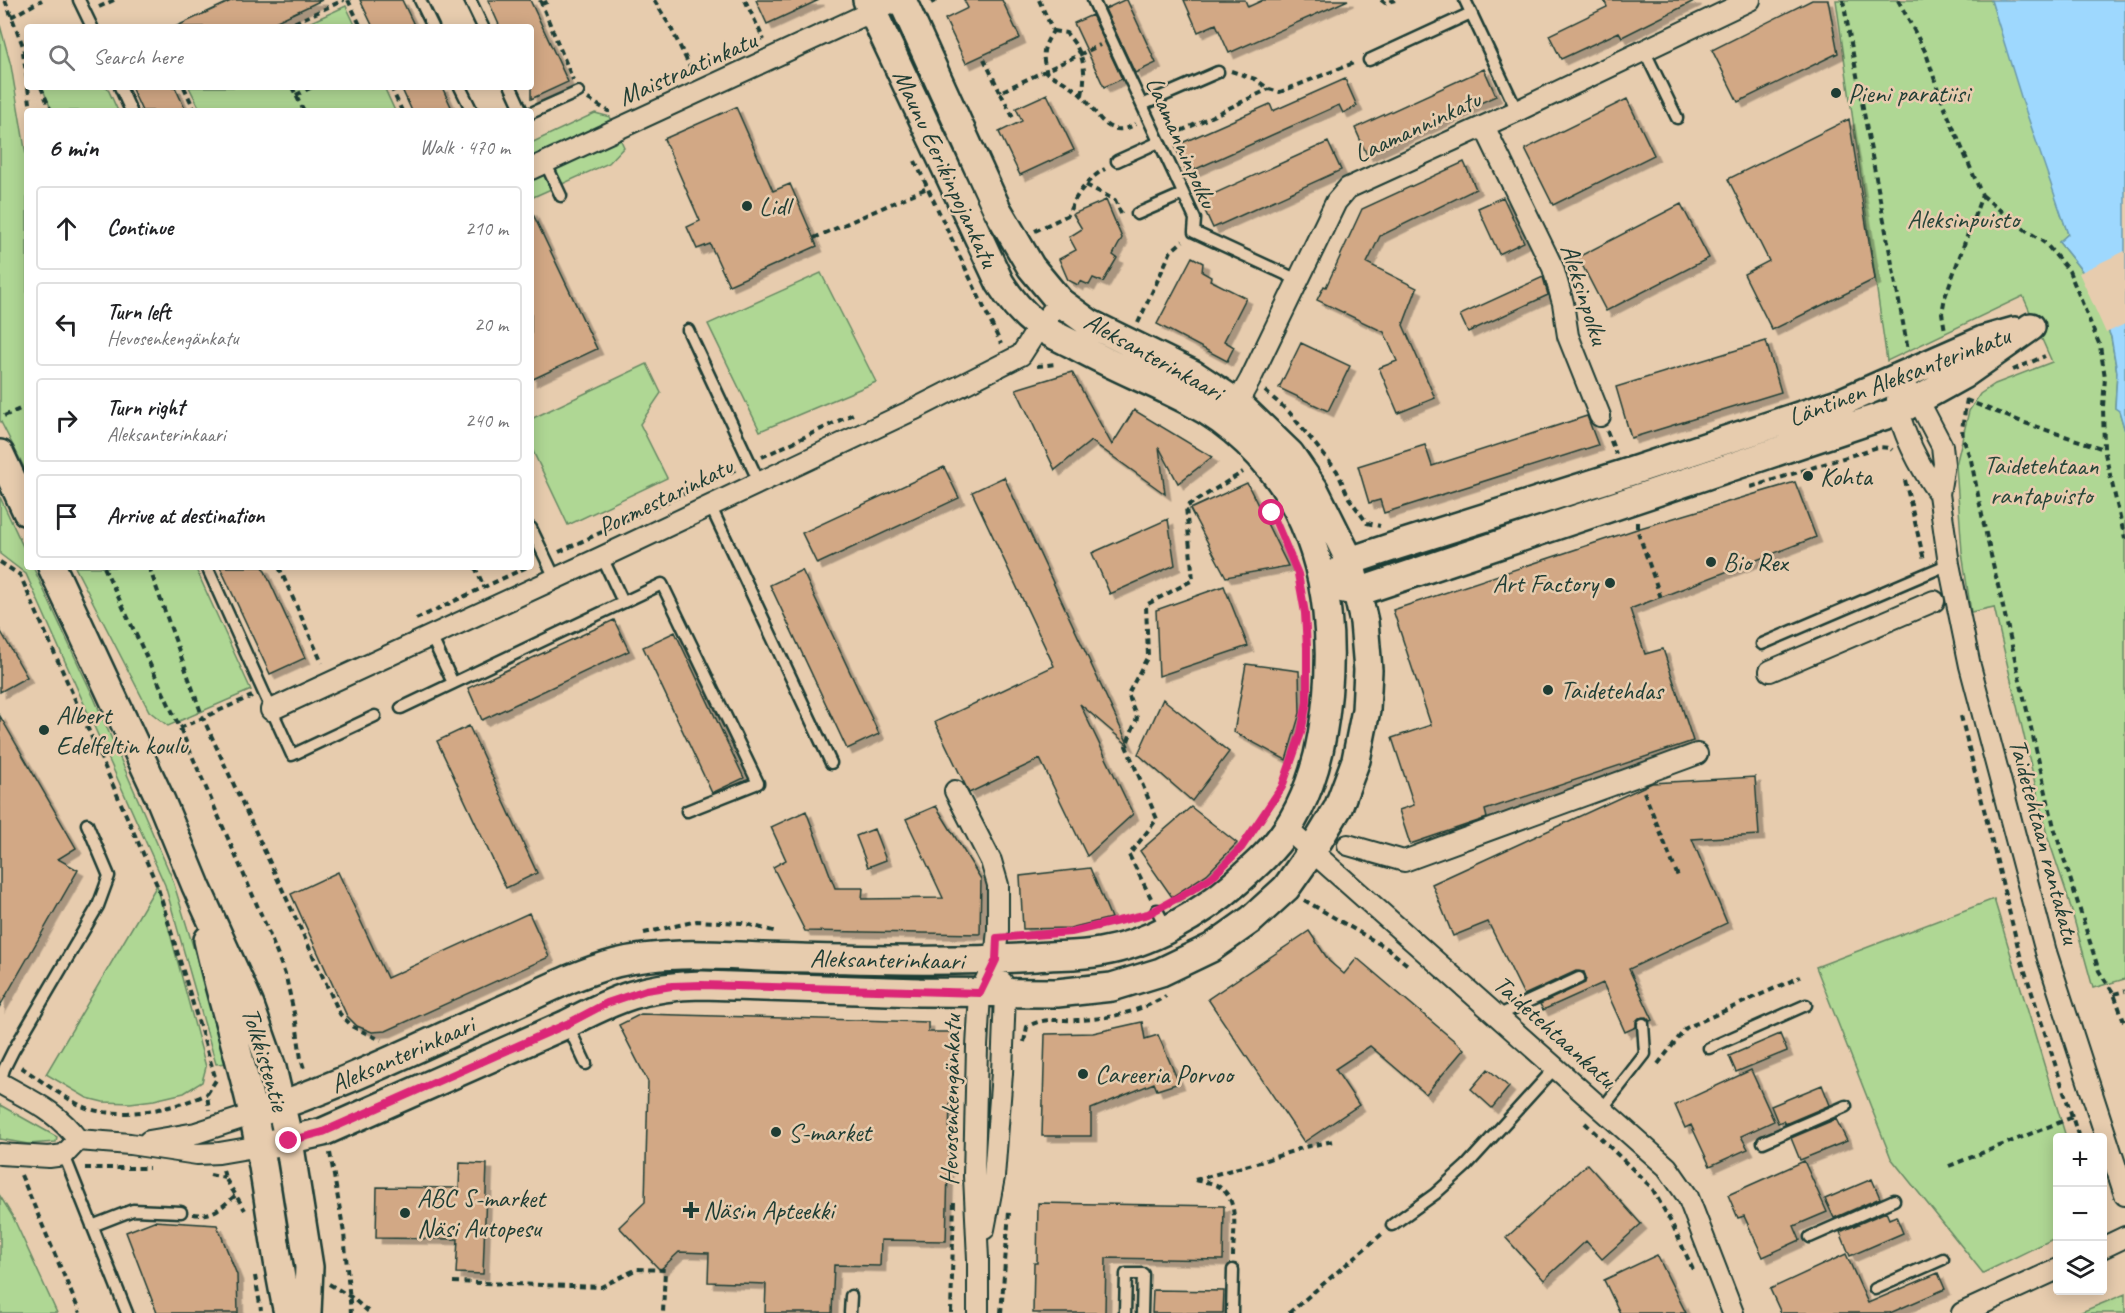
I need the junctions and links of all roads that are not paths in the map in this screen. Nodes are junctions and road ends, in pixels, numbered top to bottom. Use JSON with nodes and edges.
{"nodes":[{"id":1,"x":79,"y":0,"type":"edge"},
{"id":2,"x":420,"y":0,"type":"edge"},
{"id":3,"x":470,"y":0,"type":"edge"},
{"id":4,"x":897,"y":0,"type":"edge"},
{"id":5,"x":902,"y":0,"type":"edge"},
{"id":6,"x":1093,"y":0,"type":"edge"},
{"id":7,"x":1465,"y":0,"type":"edge"},
{"id":8,"x":1750,"y":0,"type":"edge"},
{"id":9,"x":870,"y":6,"type":"edge"},
{"id":10,"x":1471,"y":13,"type":"junction"},
{"id":11,"x":91,"y":24,"type":"edge"},
{"id":12,"x":432,"y":24,"type":"edge"},
{"id":13,"x":482,"y":24,"type":"edge"},
{"id":14,"x":1644,"y":50,"type":"junction"},
{"id":15,"x":1368,"y":60,"type":"road end"},
{"id":16,"x":1218,"y":72,"type":"road end"},
{"id":17,"x":121,"y":90,"type":"edge"},
{"id":18,"x":462,"y":90,"type":"edge"},
{"id":19,"x":512,"y":90,"type":"edge"},
{"id":20,"x":578,"y":92,"type":"road end"},
{"id":21,"x":1142,"y":105,"type":"junction"},
{"id":22,"x":130,"y":108,"type":"edge"},
{"id":23,"x":470,"y":108,"type":"edge"},
{"id":24,"x":521,"y":108,"type":"edge"},
{"id":25,"x":1517,"y":111,"type":"junction"},
{"id":26,"x":534,"y":112,"type":"edge"},
{"id":27,"x":1677,"y":118,"type":"dead end"},
{"id":28,"x":1484,"y":126,"type":"junction"},
{"id":29,"x":1159,"y":142,"type":"junction"},
{"id":30,"x":1118,"y":161,"type":"road end"},
{"id":31,"x":538,"y":165,"type":"edge"},
{"id":32,"x":1184,"y":194,"type":"junction"},
{"id":33,"x":561,"y":196,"type":"dead end"},
{"id":34,"x":1137,"y":214,"type":"road end"},
{"id":35,"x":1298,"y":280,"type":"junction"},
{"id":36,"x":1060,"y":302,"type":"junction"},
{"id":37,"x":1039,"y":327,"type":"junction"},
{"id":38,"x":688,"y":330,"type":"dead end"},
{"id":39,"x":1903,"y":368,"type":"junction"},
{"id":40,"x":1237,"y":402,"type":"junction"},
{"id":41,"x":1908,"y":406,"type":"junction"},
{"id":42,"x":1600,"y":416,"type":"dead end"},
{"id":43,"x":0,"y":454,"type":"edge"},
{"id":44,"x":759,"y":482,"type":"junction"},
{"id":45,"x":1939,"y":494,"type":"junction"},
{"id":46,"x":710,"y":505,"type":"junction"},
{"id":47,"x":24,"y":506,"type":"edge"},
{"id":48,"x":534,"y":534,"type":"edge"},
{"id":49,"x":602,"y":557,"type":"junction"},
{"id":50,"x":1350,"y":561,"type":"junction"},
{"id":51,"x":1949,"y":564,"type":"junction"},
{"id":52,"x":53,"y":570,"type":"edge"},
{"id":53,"x":208,"y":570,"type":"edge"},
{"id":54,"x":555,"y":579,"type":"junction"},
{"id":55,"x":1325,"y":586,"type":"junction"},
{"id":56,"x":1358,"y":592,"type":"junction"},
{"id":57,"x":1934,"y":601,"type":"dead end"},
{"id":58,"x":623,"y":602,"type":"junction"},
{"id":59,"x":431,"y":636,"type":"junction"},
{"id":60,"x":1762,"y":644,"type":"dead end"},
{"id":61,"x":1770,"y":671,"type":"dead end"},
{"id":62,"x":453,"y":683,"type":"junction"},
{"id":63,"x":401,"y":708,"type":"dead end"},
{"id":64,"x":271,"y":710,"type":"junction"},
{"id":65,"x":375,"y":716,"type":"dead end"},
{"id":66,"x":1697,"y":754,"type":"dead end"},
{"id":67,"x":831,"y":763,"type":"dead end"},
{"id":68,"x":955,"y":791,"type":"dead end"},
{"id":69,"x":687,"y":811,"type":"dead end"},
{"id":70,"x":87,"y":824,"type":"dead end"},
{"id":71,"x":1287,"y":829,"type":"junction"},
{"id":72,"x":1348,"y":845,"type":"dead end"},
{"id":73,"x":1312,"y":852,"type":"junction"},
{"id":74,"x":196,"y":886,"type":"junction"},
{"id":75,"x":996,"y":960,"type":"junction"},
{"id":76,"x":1579,"y":978,"type":"dead end"},
{"id":77,"x":993,"y":993,"type":"junction"},
{"id":78,"x":1806,"y":1005,"type":"dead end"},
{"id":79,"x":1497,"y":1016,"type":"junction"},
{"id":80,"x":567,"y":1024,"type":"junction"},
{"id":81,"x":1643,"y":1024,"type":"dead end"},
{"id":82,"x":1709,"y":1048,"type":"dead end"},
{"id":83,"x":586,"y":1064,"type":"dead end"},
{"id":84,"x":1555,"y":1068,"type":"junction"},
{"id":85,"x":0,"y":1083,"type":"edge"},
{"id":86,"x":282,"y":1105,"type":"junction"},
{"id":87,"x":1846,"y":1106,"type":"dead end"},
{"id":88,"x":1602,"y":1109,"type":"junction"},
{"id":89,"x":254,"y":1114,"type":"junction"},
{"id":90,"x":78,"y":1140,"type":"junction"},
{"id":91,"x":289,"y":1141,"type":"junction"},
{"id":92,"x":1763,"y":1142,"type":"dead end"},
{"id":93,"x":130,"y":1144,"type":"junction"},
{"id":94,"x":260,"y":1146,"type":"junction"},
{"id":95,"x":0,"y":1154,"type":"edge"},
{"id":96,"x":66,"y":1161,"type":"junction"},
{"id":97,"x":2125,"y":1195,"type":"edge"},
{"id":98,"x":1894,"y":1200,"type":"dead end"},
{"id":99,"x":181,"y":1212,"type":"road end"},
{"id":100,"x":1392,"y":1225,"type":"road end"},
{"id":101,"x":92,"y":1226,"type":"junction"},
{"id":102,"x":2125,"y":1237,"type":"edge"},
{"id":103,"x":1810,"y":1238,"type":"dead end"},
{"id":104,"x":2107,"y":1246,"type":"edge"},
{"id":105,"x":1942,"y":1259,"type":"dead end"},
{"id":106,"x":1233,"y":1270,"type":"road end"},
{"id":107,"x":2053,"y":1271,"type":"edge"},
{"id":108,"x":1875,"y":1289,"type":"dead end"},
{"id":109,"x":850,"y":1296,"type":"dead end"},
{"id":110,"x":127,"y":1313,"type":"edge"},
{"id":111,"x":288,"y":1313,"type":"edge"},
{"id":112,"x":307,"y":1313,"type":"edge"},
{"id":113,"x":850,"y":1313,"type":"edge"},
{"id":114,"x":978,"y":1313,"type":"edge"},
{"id":115,"x":1125,"y":1313,"type":"edge"},
{"id":116,"x":1142,"y":1313,"type":"edge"},
{"id":117,"x":1232,"y":1313,"type":"edge"},
{"id":118,"x":1733,"y":1313,"type":"edge"},
{"id":119,"x":1962,"y":1313,"type":"edge"}],
"edges":[{"from":1,"to":11,"type":"lane"},
{"from":2,"to":12,"type":"lane"},
{"from":3,"to":13,"type":"lane"},
{"from":4,"to":9,"type":"street","name":"Maistraatinkatu"},
{"from":5,"to":36,"type":"street","name":"Maunu Eerikinpojankatu"},
{"from":6,"to":21,"type":"lane","name":"Laamanninpolku"},
{"from":7,"to":10,"type":"lane"},
{"from":8,"to":14,"type":"street","name":"Laamanninkatu"},
{"from":9,"to":31,"type":"street","name":"Maistraatinkatu"},
{"from":9,"to":37,"type":"street","name":"Maunu Eerikinpojankatu"},
{"from":10,"to":15,"type":"lane"},
{"from":10,"to":25,"type":"lane"},
{"from":14,"to":25,"type":"street","name":"Laamanninkatu"},
{"from":14,"to":27,"type":"lane"},
{"from":16,"to":21,"type":"lane"},
{"from":17,"to":22,"type":"lane"},
{"from":18,"to":23,"type":"lane"},
{"from":19,"to":24,"type":"lane"},
{"from":20,"to":26,"type":"lane"},
{"from":21,"to":29,"type":"lane","name":"Laamanninpolku"},
{"from":25,"to":28,"type":"street","name":"Laamanninkatu"},
{"from":28,"to":35,"type":"street","name":"Laamanninkatu"},
{"from":28,"to":42,"type":"street","name":"Aleksinpolku"},
{"from":29,"to":30,"type":"lane"},
{"from":29,"to":32,"type":"lane","name":"Laamanninpolku"},
{"from":31,"to":33,"type":"lane"},
{"from":32,"to":34,"type":"lane"},
{"from":32,"to":35,"type":"lane","name":"Laamanninpolku"},
{"from":35,"to":40,"type":"street","name":"Laamanninkatu"},
{"from":36,"to":37,"type":"street"},
{"from":36,"to":40,"type":"street","name":"Aleksanterinkaari"},
{"from":37,"to":40,"type":"street","name":"Aleksanterinkaari"},
{"from":37,"to":44,"type":"street","name":"Pormestarinkatu"},
{"from":38,"to":44,"type":"lane"},
{"from":39,"to":41,"type":"street","name":"Taidetehtaan rantakatu"},
{"from":39,"to":41,"type":"street","name":"Läntinen Aleksanterinkatu"},
{"from":39,"to":50,"type":"street","name":"Läntinen Aleksanterinkatu"},
{"from":40,"to":50,"type":"street","name":"Aleksanterinkaari"},
{"from":40,"to":55,"type":"street","name":"Aleksanterinkaari"},
{"from":41,"to":45,"type":"street","name":"Taidetehtaan rantakatu"},
{"from":41,"to":45,"type":"street","name":"Taidetehtaan rantakatu"},
{"from":41,"to":56,"type":"street","name":"Läntinen Aleksanterinkatu"},
{"from":43,"to":47,"type":"street"},
{"from":44,"to":46,"type":"street","name":"Pormestarinkatu"},
{"from":45,"to":51,"type":"street","name":"Taidetehtaan rantakatu"},
{"from":46,"to":49,"type":"street","name":"Pormestarinkatu"},
{"from":46,"to":67,"type":"lane"},
{"from":48,"to":54,"type":"lane"},
{"from":49,"to":54,"type":"street","name":"Pormestarinkatu"},
{"from":49,"to":58,"type":"lane"},
{"from":50,"to":55,"type":"street","name":"Läntinen Aleksanterinkatu"},
{"from":50,"to":56,"type":"street","name":"Aleksanterinkaari"},
{"from":51,"to":60,"type":"lane"},
{"from":51,"to":97,"type":"street","name":"Taidetehtaan rantakatu"},
{"from":52,"to":74,"type":"street","name":"Tolkkistentie"},
{"from":53,"to":64,"type":"lane"},
{"from":54,"to":59,"type":"street","name":"Pormestarinkatu"},
{"from":55,"to":56,"type":"street","name":"Läntinen Aleksanterinkatu"},
{"from":55,"to":71,"type":"street","name":"Aleksanterinkaari"},
{"from":56,"to":73,"type":"street","name":"Aleksanterinkaari"},
{"from":57,"to":61,"type":"street"},
{"from":58,"to":62,"type":"lane"},
{"from":58,"to":69,"type":"lane"},
{"from":59,"to":62,"type":"lane"},
{"from":59,"to":64,"type":"street","name":"Pormestarinkatu"},
{"from":62,"to":63,"type":"lane"},
{"from":64,"to":65,"type":"lane"},
{"from":66,"to":72,"type":"street"},
{"from":68,"to":75,"type":"street"},
{"from":70,"to":85,"type":"lane"},
{"from":71,"to":73,"type":"street","name":"Taidetehtaankatu"},
{"from":71,"to":75,"type":"street","name":"Aleksanterinkaari"},
{"from":73,"to":77,"type":"street","name":"Aleksanterinkaari"},
{"from":73,"to":79,"type":"street","name":"Taidetehtaankatu"},
{"from":74,"to":86,"type":"street","name":"Tolkkistentie"},
{"from":74,"to":89,"type":"street","name":"Tolkkistentie"},
{"from":75,"to":77,"type":"street","name":"Hevosenkengänkatu"},
{"from":75,"to":86,"type":"street","name":"Aleksanterinkaari"},
{"from":76,"to":79,"type":"lane"},
{"from":77,"to":80,"type":"street","name":"Aleksanterinkaari"},
{"from":77,"to":114,"type":"street","name":"Hevosenkengänkatu"},
{"from":78,"to":82,"type":"lane"},
{"from":79,"to":84,"type":"street","name":"Taidetehtaankatu"},
{"from":80,"to":83,"type":"lane"},
{"from":80,"to":91,"type":"street","name":"Aleksanterinkaari"},
{"from":81,"to":88,"type":"lane"},
{"from":84,"to":88,"type":"street","name":"Taidetehtaankatu"},
{"from":84,"to":100,"type":"lane"},
{"from":85,"to":90,"type":"street"},
{"from":86,"to":89,"type":"street","name":"Aleksanterinkaari"},
{"from":86,"to":91,"type":"street","name":"Tolkkistentie"},
{"from":87,"to":92,"type":"lane"},
{"from":88,"to":118,"type":"street","name":"Taidetehtaankatu"},
{"from":89,"to":93,"type":"street"},
{"from":89,"to":94,"type":"street","name":"Tolkkistentie"},
{"from":90,"to":93,"type":"street"},
{"from":90,"to":96,"type":"street"},
{"from":91,"to":94,"type":"street","name":"Aleksanterinkaari"},
{"from":91,"to":112,"type":"street","name":"Tolkkistentie"},
{"from":93,"to":94,"type":"street"},
{"from":94,"to":111,"type":"street","name":"Tolkkistentie"},
{"from":95,"to":96,"type":"street"},
{"from":96,"to":101,"type":"lane"},
{"from":98,"to":103,"type":"lane"},
{"from":99,"to":101,"type":"lane"},
{"from":101,"to":110,"type":"lane"},
{"from":102,"to":104,"type":"street"},
{"from":105,"to":108,"type":"lane"},
{"from":106,"to":117,"type":"lane"},
{"from":107,"to":119,"type":"street"},
{"from":109,"to":113,"type":"lane"},
{"from":115,"to":116,"type":"lane"}]}
